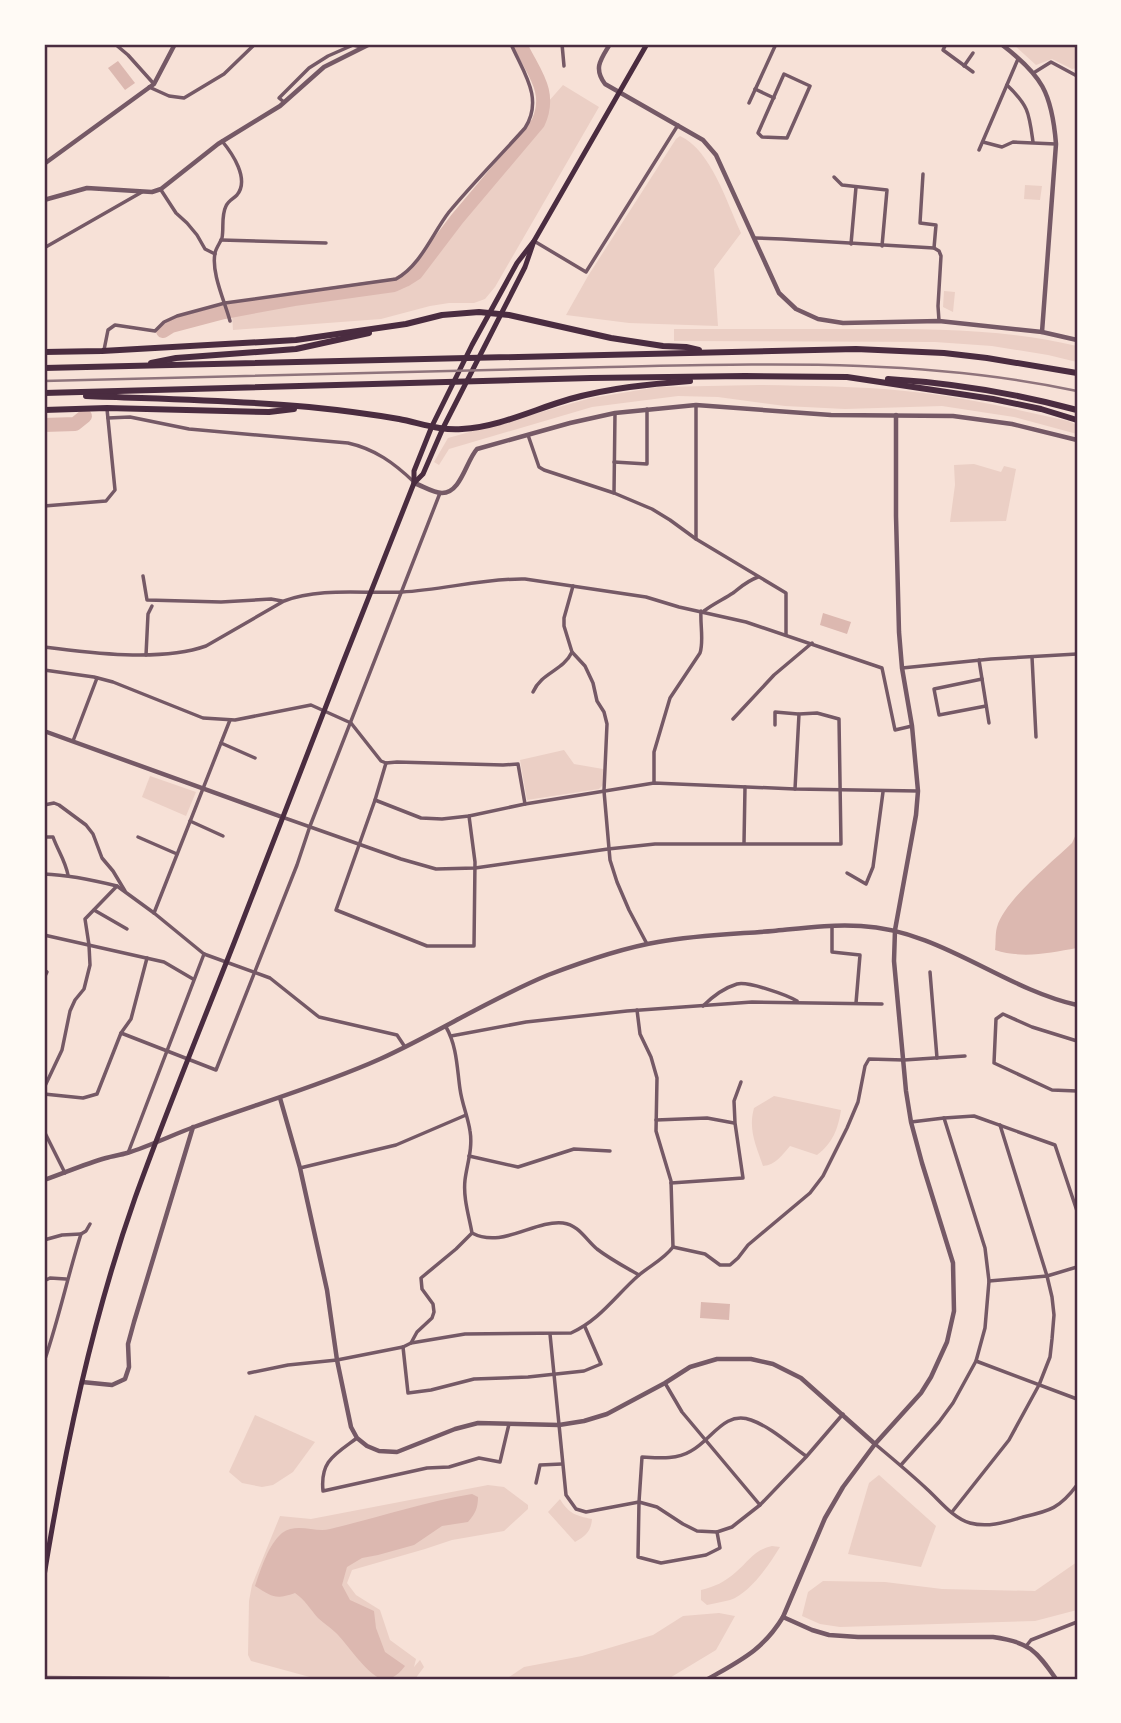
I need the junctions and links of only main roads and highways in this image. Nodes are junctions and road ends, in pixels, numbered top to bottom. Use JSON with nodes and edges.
{"nodes":[{"id":1,"x":648,"y":44,"type":"edge"},
{"id":2,"x":534,"y":240,"type":"junction"},
{"id":3,"x":488,"y":313,"type":"junction"},
{"id":4,"x":500,"y":314,"type":"junction"},
{"id":5,"x":406,"y":324,"type":"junction"},
{"id":6,"x":44,"y":352,"type":"edge"},
{"id":7,"x":707,"y":353,"type":"junction"},
{"id":8,"x":132,"y":366,"type":"junction"},
{"id":9,"x":44,"y":368,"type":"edge"},
{"id":10,"x":1077,"y":373,"type":"edge"},
{"id":11,"x":745,"y":376,"type":"junction"},
{"id":12,"x":847,"y":377,"type":"junction"},
{"id":13,"x":44,"y":394,"type":"edge"},
{"id":14,"x":310,"y":407,"type":"junction"},
{"id":15,"x":44,"y":410,"type":"edge"},
{"id":16,"x":1077,"y":410,"type":"edge"},
{"id":17,"x":1077,"y":420,"type":"edge"},
{"id":18,"x":432,"y":426,"type":"junction"},
{"id":19,"x":443,"y":428,"type":"junction"},
{"id":20,"x":414,"y":483,"type":"junction"},
{"id":21,"x":44,"y":1576,"type":"edge"}],
"edges":[{"from":1,"to":2,"type":"main road"},
{"from":2,"to":3,"type":"main road"},
{"from":2,"to":4,"type":"main road"},
{"from":3,"to":4,"type":"main road"},
{"from":3,"to":5,"type":"main road"},
{"from":3,"to":18,"type":"main road"},
{"from":4,"to":7,"type":"main road"},
{"from":4,"to":19,"type":"main road"},
{"from":5,"to":6,"type":"main road"},
{"from":5,"to":8,"type":"main road"},
{"from":7,"to":8,"type":"main road"},
{"from":7,"to":10,"type":"main road"},
{"from":8,"to":9,"type":"main road"},
{"from":11,"to":12,"type":"main road"},
{"from":11,"to":13,"type":"main road"},
{"from":11,"to":19,"type":"main road"},
{"from":12,"to":16,"type":"main road"},
{"from":12,"to":17,"type":"main road"},
{"from":13,"to":14,"type":"main road"},
{"from":14,"to":15,"type":"main road"},
{"from":14,"to":18,"type":"main road"},
{"from":18,"to":19,"type":"main road"},
{"from":18,"to":20,"type":"main road"},
{"from":19,"to":20,"type":"main road"},
{"from":20,"to":21,"type":"main road"}]}
